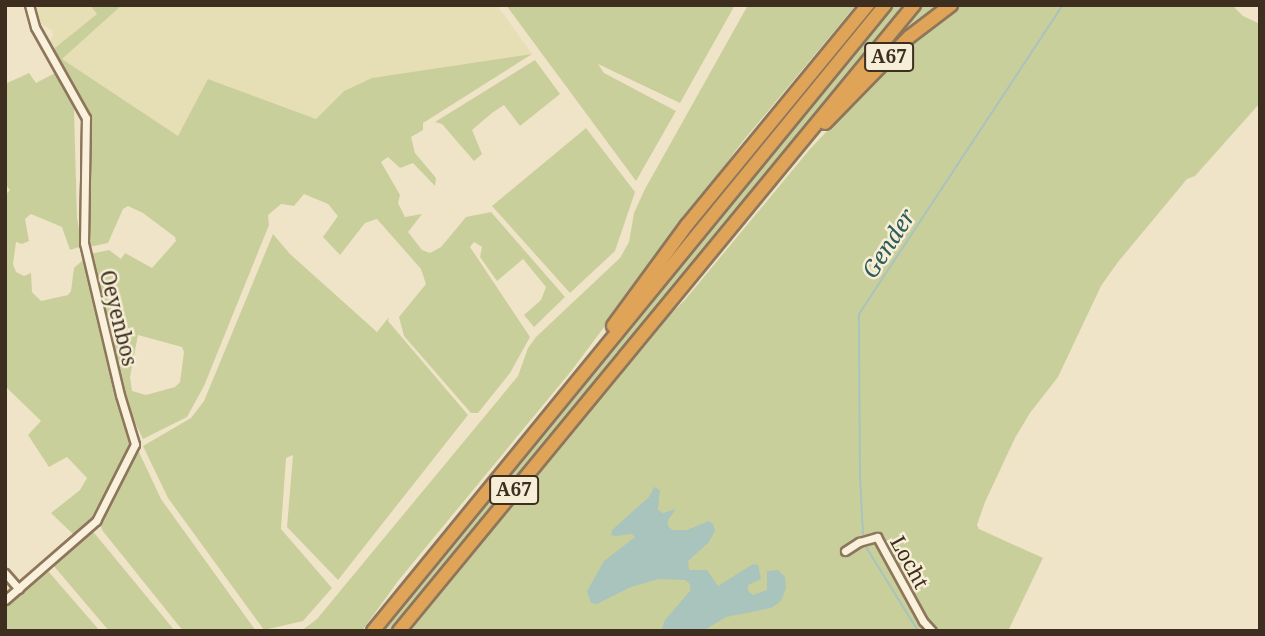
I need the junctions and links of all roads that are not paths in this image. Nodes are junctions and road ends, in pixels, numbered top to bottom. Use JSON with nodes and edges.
{"nodes":[{"id":1,"x":29,"y":5,"type":"edge"},
{"id":2,"x":866,"y":5,"type":"edge"},
{"id":3,"x":885,"y":5,"type":"edge"},
{"id":4,"x":914,"y":5,"type":"edge"},
{"id":5,"x":950,"y":5,"type":"edge"},
{"id":6,"x":791,"y":154,"type":"junction"},
{"id":7,"x":586,"y":372,"type":"junction"},
{"id":8,"x":845,"y":551,"type":"dead end"},
{"id":9,"x":5,"y":573,"type":"edge"},
{"id":10,"x":19,"y":589,"type":"junction"},
{"id":11,"x":5,"y":600,"type":"edge"},
{"id":12,"x":373,"y":631,"type":"edge"},
{"id":13,"x":398,"y":631,"type":"edge"},
{"id":14,"x":932,"y":631,"type":"edge"}],
"edges":[{"from":1,"to":10,"type":"street","name":"Oeyenbos"},
{"from":2,"to":7,"type":"highway","number":"A67"},
{"from":3,"to":7,"type":"highway","number":"A67"},
{"from":4,"to":6,"type":"highway","number":"A67"},
{"from":5,"to":6,"type":"highway","number":"A67"},
{"from":6,"to":13,"type":"highway","number":"A67"},
{"from":7,"to":12,"type":"highway","number":"A67"},
{"from":8,"to":14,"type":"street","name":"Locht"},
{"from":9,"to":10,"type":"street"},
{"from":10,"to":11,"type":"street","name":"Oeyenbos"}]}
